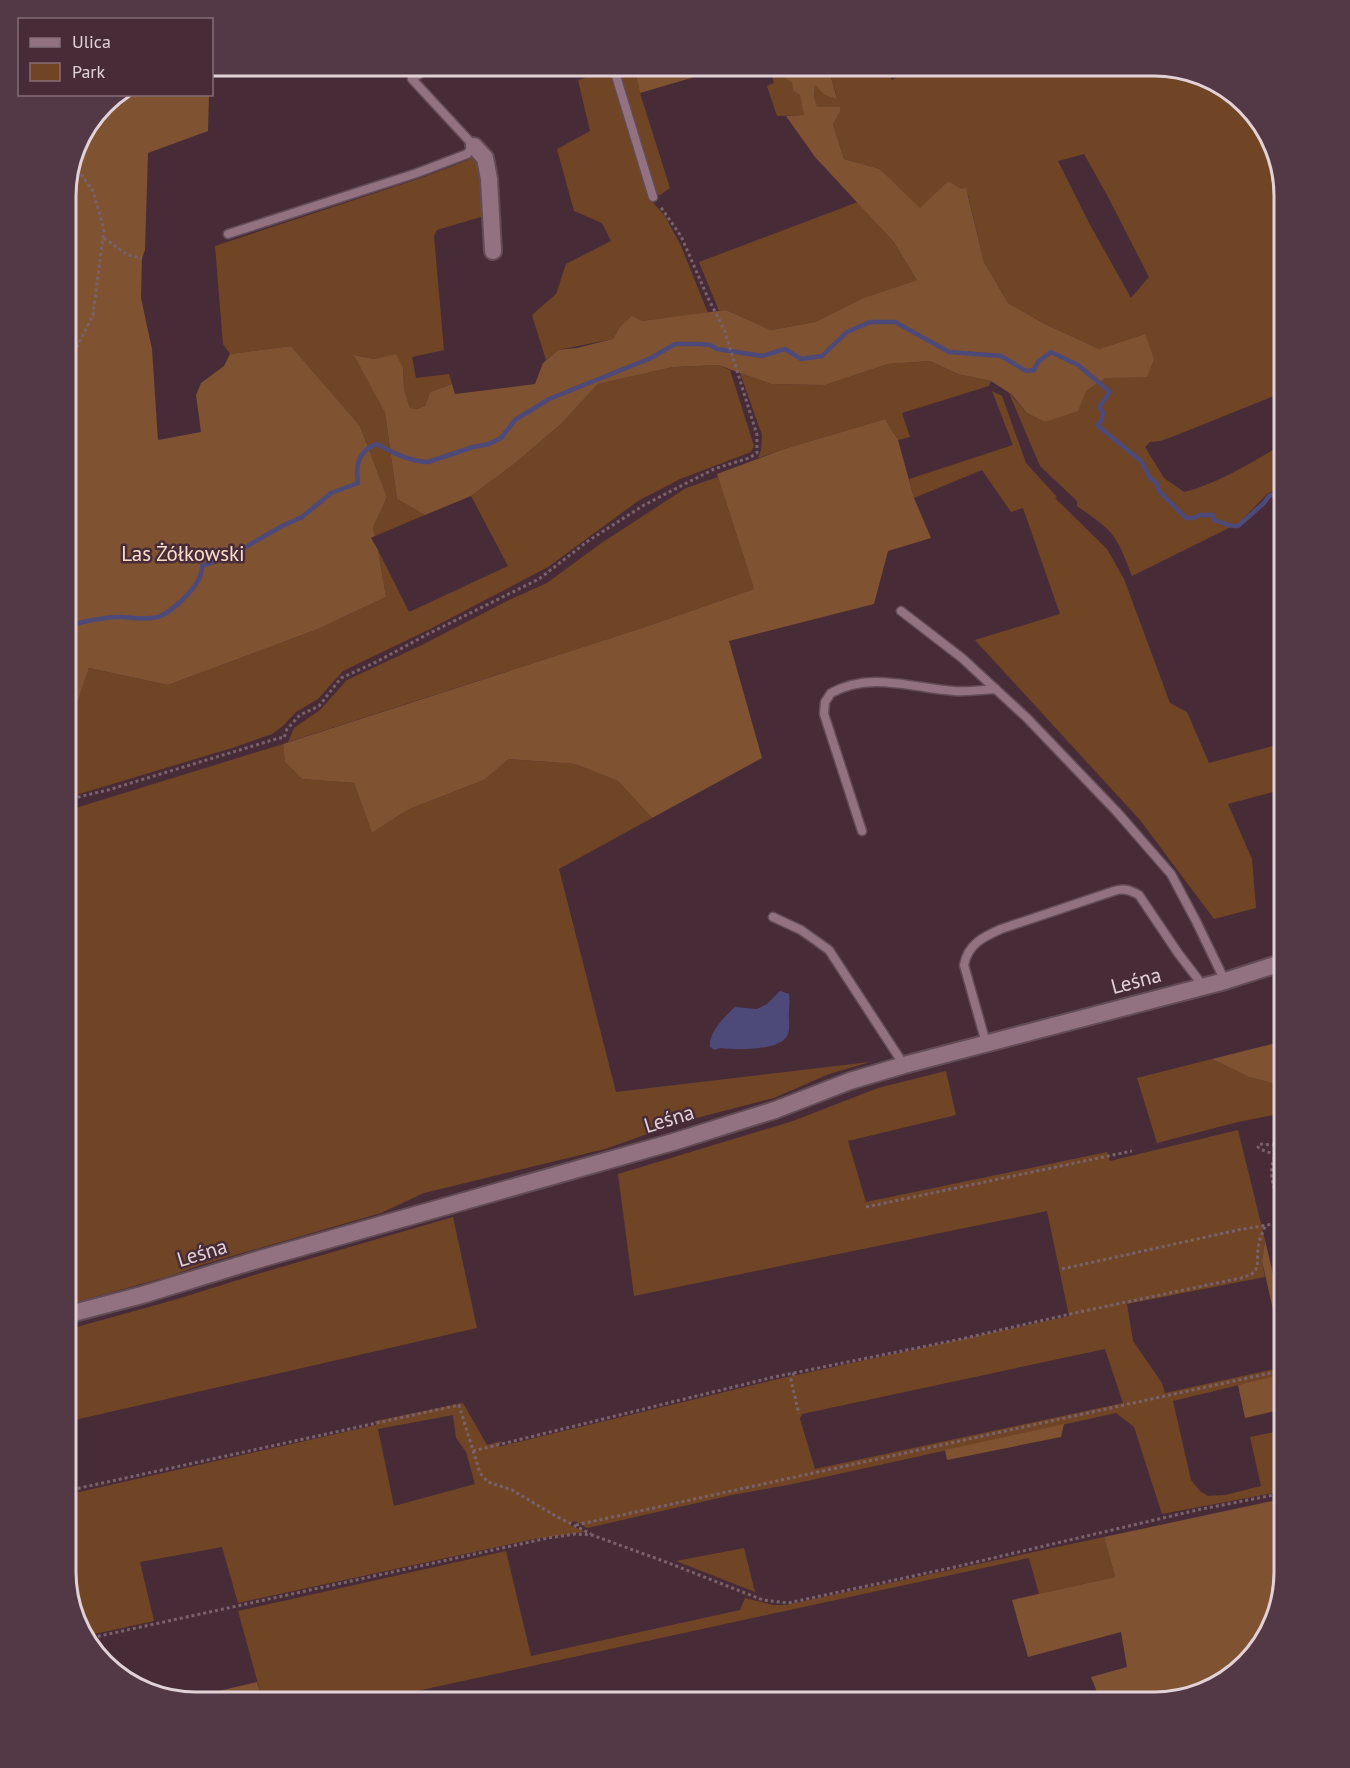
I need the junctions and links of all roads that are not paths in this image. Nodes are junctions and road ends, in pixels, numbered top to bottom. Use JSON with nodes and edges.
{"nodes":[{"id":1,"x":416,"y":76,"type":"edge"},
{"id":2,"x":616,"y":76,"type":"edge"},
{"id":3,"x":474,"y":146,"type":"junction"},
{"id":4,"x":653,"y":197,"type":"road end"},
{"id":5,"x":228,"y":234,"type":"dead end"},
{"id":6,"x":494,"y":251,"type":"dead end"},
{"id":7,"x":901,"y":611,"type":"dead end"},
{"id":8,"x":996,"y":689,"type":"junction"},
{"id":9,"x":862,"y":831,"type":"dead end"},
{"id":10,"x":772,"y":917,"type":"dead end"},
{"id":11,"x":1274,"y":965,"type":"edge"},
{"id":12,"x":1225,"y":981,"type":"junction"},
{"id":13,"x":1204,"y":987,"type":"junction"},
{"id":14,"x":986,"y":1043,"type":"junction"},
{"id":15,"x":904,"y":1065,"type":"junction"},
{"id":16,"x":76,"y":1312,"type":"edge"}],
"edges":[{"from":1,"to":3,"type":"lane"},
{"from":2,"to":4,"type":"lane"},
{"from":3,"to":5,"type":"lane"},
{"from":3,"to":6,"type":"street"},
{"from":7,"to":8,"type":"lane"},
{"from":8,"to":9,"type":"lane"},
{"from":8,"to":12,"type":"lane"},
{"from":10,"to":15,"type":"lane"},
{"from":11,"to":12,"type":"street","name":"Leśna"},
{"from":12,"to":13,"type":"street","name":"Leśna"},
{"from":13,"to":14,"type":"street","name":"Leśna"},
{"from":13,"to":14,"type":"lane"},
{"from":14,"to":15,"type":"street","name":"Leśna"},
{"from":15,"to":16,"type":"street","name":"Leśna"}]}
